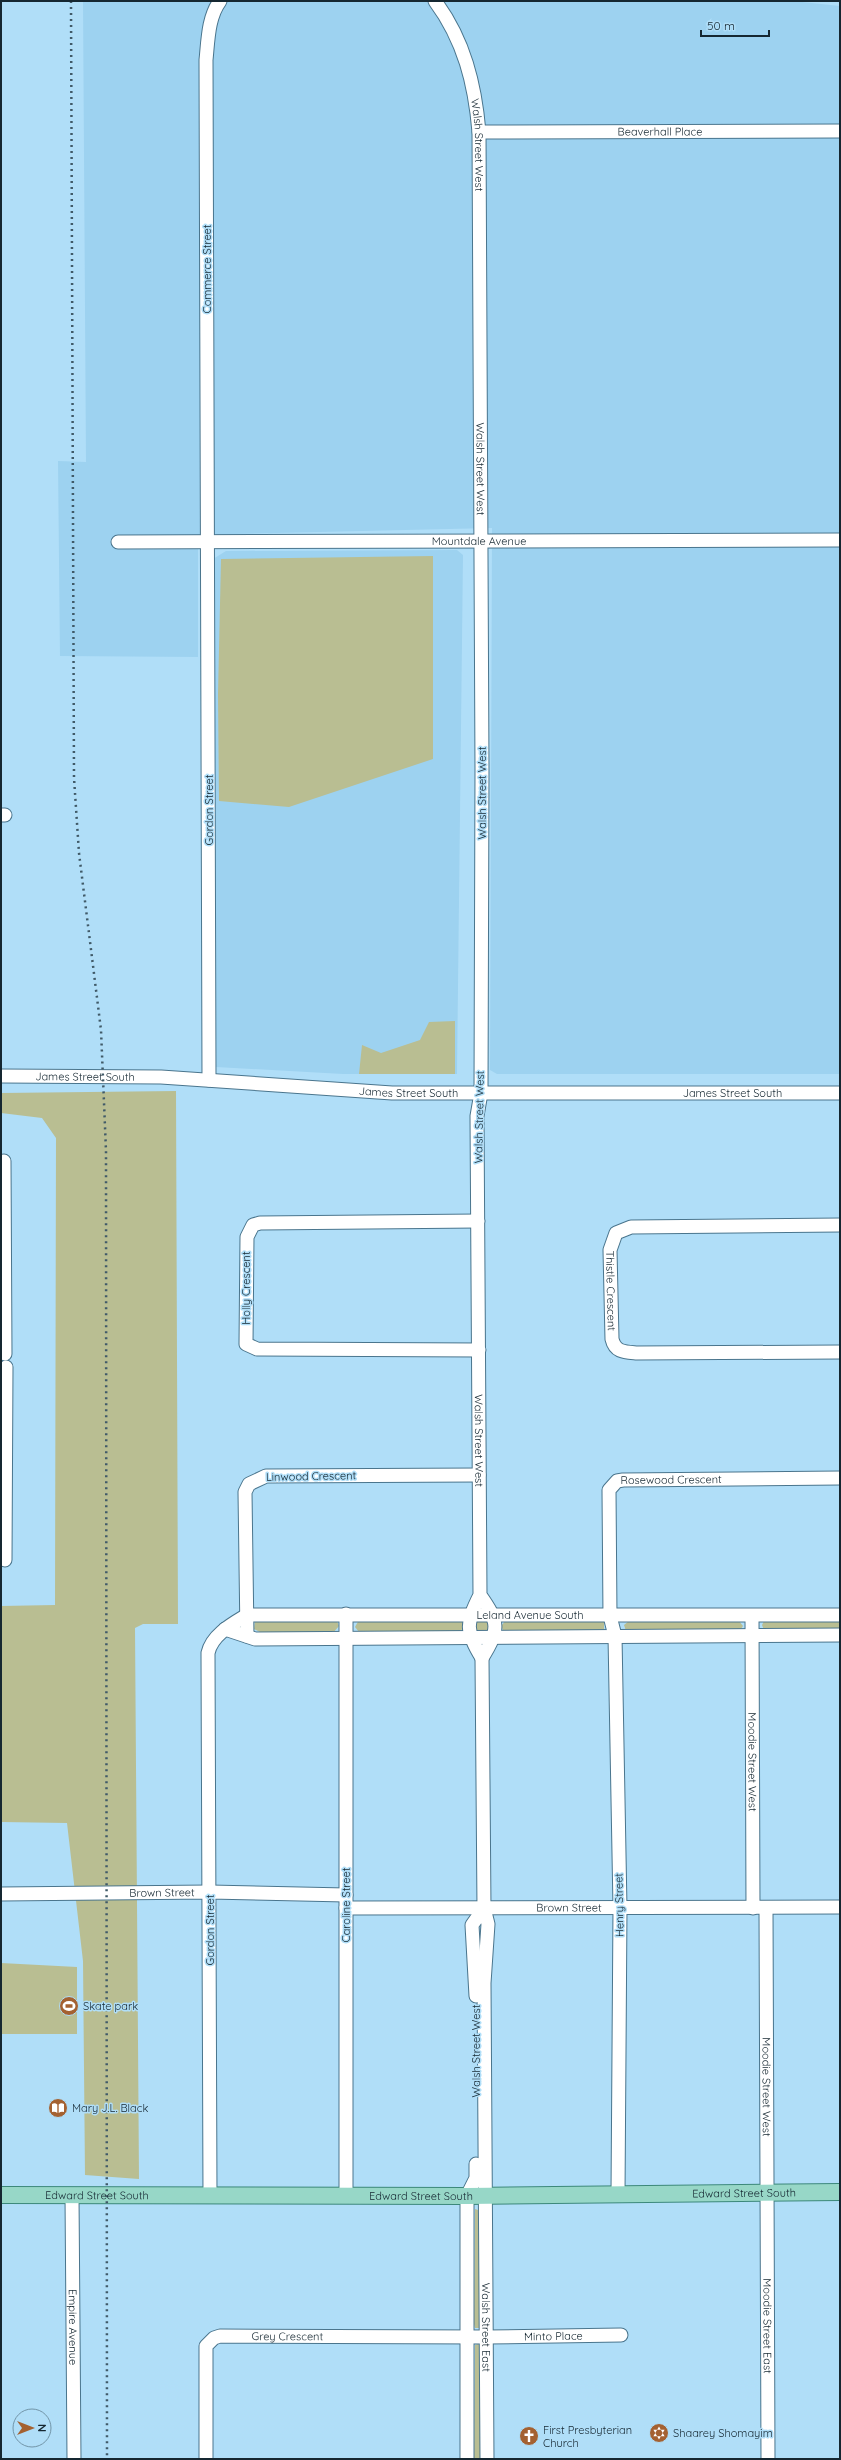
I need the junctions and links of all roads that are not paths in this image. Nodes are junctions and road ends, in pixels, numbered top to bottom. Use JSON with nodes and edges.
{"nodes":[{"id":1,"x":220,"y":1,"type":"edge"},
{"id":2,"x":435,"y":1,"type":"edge"},
{"id":3,"x":840,"y":131,"type":"edge"},
{"id":4,"x":480,"y":132,"type":"junction"},
{"id":5,"x":209,"y":540,"type":"junction"},
{"id":6,"x":482,"y":540,"type":"junction"},
{"id":7,"x":840,"y":540,"type":"edge"},
{"id":8,"x":118,"y":542,"type":"dead end"},
{"id":9,"x":1,"y":1076,"type":"edge"},
{"id":10,"x":209,"y":1080,"type":"junction"},
{"id":11,"x":480,"y":1093,"type":"junction"},
{"id":12,"x":840,"y":1093,"type":"edge"},
{"id":13,"x":4,"y":1161,"type":"dead end"},
{"id":14,"x":478,"y":1221,"type":"junction"},
{"id":15,"x":840,"y":1226,"type":"edge"},
{"id":16,"x":3,"y":1265,"type":"edge"},
{"id":17,"x":479,"y":1350,"type":"junction"},
{"id":18,"x":840,"y":1352,"type":"edge"},
{"id":19,"x":3,"y":1458,"type":"edge"},
{"id":20,"x":479,"y":1475,"type":"junction"},
{"id":21,"x":840,"y":1478,"type":"edge"},
{"id":22,"x":5,"y":1560,"type":"dead end"},
{"id":23,"x":480,"y":1595,"type":"junction"},
{"id":24,"x":346,"y":1614,"type":"junction"},
{"id":25,"x":247,"y":1615,"type":"junction"},
{"id":26,"x":470,"y":1615,"type":"junction"},
{"id":27,"x":494,"y":1615,"type":"junction"},
{"id":28,"x":840,"y":1615,"type":"edge"},
{"id":29,"x":610,"y":1616,"type":"junction"},
{"id":30,"x":752,"y":1616,"type":"junction"},
{"id":31,"x":225,"y":1629,"type":"junction"},
{"id":32,"x":247,"y":1636,"type":"junction"},
{"id":33,"x":615,"y":1636,"type":"junction"},
{"id":34,"x":752,"y":1636,"type":"junction"},
{"id":35,"x":840,"y":1636,"type":"edge"},
{"id":36,"x":346,"y":1638,"type":"junction"},
{"id":37,"x":470,"y":1638,"type":"junction"},
{"id":38,"x":494,"y":1638,"type":"junction"},
{"id":39,"x":482,"y":1658,"type":"junction"},
{"id":40,"x":210,"y":1892,"type":"junction"},
{"id":41,"x":1,"y":1894,"type":"edge"},
{"id":42,"x":346,"y":1895,"type":"junction"},
{"id":43,"x":840,"y":1907,"type":"edge"},
{"id":44,"x":346,"y":1908,"type":"junction"},
{"id":45,"x":484,"y":1908,"type":"junction"},
{"id":46,"x":620,"y":1908,"type":"junction"},
{"id":47,"x":760,"y":1908,"type":"junction"},
{"id":48,"x":840,"y":2192,"type":"edge"},
{"id":49,"x":767,"y":2193,"type":"junction"},
{"id":50,"x":1,"y":2195,"type":"edge"},
{"id":51,"x":72,"y":2195,"type":"junction"},
{"id":52,"x":210,"y":2195,"type":"junction"},
{"id":53,"x":346,"y":2195,"type":"junction"},
{"id":54,"x":618,"y":2195,"type":"junction"},
{"id":55,"x":467,"y":2196,"type":"junction"},
{"id":56,"x":484,"y":2196,"type":"junction"},
{"id":57,"x":621,"y":2335,"type":"dead end"},
{"id":58,"x":467,"y":2337,"type":"junction"},
{"id":59,"x":486,"y":2337,"type":"junction"},
{"id":60,"x":74,"y":2459,"type":"edge"},
{"id":61,"x":206,"y":2459,"type":"edge"},
{"id":62,"x":467,"y":2459,"type":"edge"},
{"id":63,"x":486,"y":2459,"type":"edge"},
{"id":64,"x":768,"y":2459,"type":"edge"}],
"edges":[{"from":1,"to":5,"type":"street","name":"Commerce Street"},
{"from":2,"to":4,"type":"street","name":"Walsh Street West"},
{"from":3,"to":4,"type":"street","name":"Beaverhall Place"},
{"from":4,"to":6,"type":"street","name":"Walsh Street West"},
{"from":5,"to":6,"type":"street","name":"Mountdale Avenue"},
{"from":5,"to":8,"type":"street","name":"Mountdale Avenue"},
{"from":5,"to":10,"type":"street","name":"Gordon Street"},
{"from":6,"to":7,"type":"street","name":"Mountdale Avenue"},
{"from":6,"to":11,"type":"street","name":"Walsh Street West"},
{"from":9,"to":10,"type":"street","name":"James Street South"},
{"from":10,"to":11,"type":"street","name":"James Street South"},
{"from":11,"to":12,"type":"street","name":"James Street South"},
{"from":11,"to":14,"type":"street","name":"Walsh Street West"},
{"from":13,"to":16,"type":"street"},
{"from":14,"to":17,"type":"street","name":"Walsh Street West"},
{"from":14,"to":17,"type":"street","name":"Holly Crescent"},
{"from":15,"to":18,"type":"street","name":"Thistle Crescent"},
{"from":16,"to":19,"type":"street"},
{"from":17,"to":20,"type":"street","name":"Walsh Street West"},
{"from":19,"to":22,"type":"street"},
{"from":20,"to":23,"type":"street","name":"Walsh Street West"},
{"from":20,"to":25,"type":"street","name":"Linwood Crescent"},
{"from":21,"to":29,"type":"street","name":"Rosewood Crescent"},
{"from":23,"to":26,"type":"street","name":"Walsh Street West"},
{"from":23,"to":27,"type":"street"},
{"from":24,"to":25,"type":"street","name":"Leland Avenue South"},
{"from":24,"to":26,"type":"street","name":"Leland Avenue South"},
{"from":24,"to":36,"type":"street","name":"Caroline Street"},
{"from":25,"to":31,"type":"street"},
{"from":25,"to":32,"type":"street","name":"Linwood Crescent"},
{"from":26,"to":27,"type":"street","name":"Leland Avenue South"},
{"from":26,"to":37,"type":"street","name":"Walsh Street West"},
{"from":27,"to":29,"type":"street","name":"Leland Avenue South"},
{"from":27,"to":38,"type":"street"},
{"from":28,"to":30,"type":"street","name":"Leland Avenue South"},
{"from":29,"to":30,"type":"street","name":"Leland Avenue South"},
{"from":29,"to":33,"type":"street","name":"Henry Street"},
{"from":30,"to":34,"type":"street","name":"Moodie Street West"},
{"from":31,"to":32,"type":"street","name":"Leland Avenue South"},
{"from":31,"to":40,"type":"street","name":"Gordon Street"},
{"from":32,"to":36,"type":"street","name":"Leland Avenue South"},
{"from":33,"to":34,"type":"street","name":"Leland Avenue South"},
{"from":33,"to":38,"type":"street","name":"Leland Avenue South"},
{"from":33,"to":46,"type":"street","name":"Henry Street"},
{"from":34,"to":35,"type":"street","name":"Leland Avenue South"},
{"from":34,"to":47,"type":"street","name":"Moodie Street West"},
{"from":36,"to":37,"type":"street","name":"Leland Avenue South"},
{"from":36,"to":42,"type":"street","name":"Caroline Street"},
{"from":37,"to":38,"type":"street","name":"Leland Avenue South"},
{"from":37,"to":39,"type":"street"},
{"from":38,"to":39,"type":"street"},
{"from":39,"to":45,"type":"street","name":"Walsh Street West"},
{"from":40,"to":41,"type":"street","name":"Brown Street"},
{"from":40,"to":42,"type":"street","name":"Brown Street"},
{"from":40,"to":52,"type":"street","name":"Gordon Street"},
{"from":42,"to":44,"type":"street","name":"Caroline Street"},
{"from":43,"to":47,"type":"street","name":"Brown Street"},
{"from":44,"to":45,"type":"street","name":"Brown Street"},
{"from":44,"to":53,"type":"street","name":"Caroline Street"},
{"from":45,"to":46,"type":"street","name":"Brown Street"},
{"from":45,"to":55,"type":"street","name":"Walsh Street West"},
{"from":45,"to":56,"type":"street","name":"Walsh Street West"},
{"from":46,"to":47,"type":"street","name":"Brown Street"},
{"from":46,"to":54,"type":"street","name":"Henry Street"},
{"from":47,"to":49,"type":"street","name":"Moodie Street West"},
{"from":48,"to":49,"type":"main road","name":"Edward Street South"},
{"from":49,"to":54,"type":"main road","name":"Edward Street South"},
{"from":49,"to":64,"type":"street","name":"Moodie Street East"},
{"from":50,"to":51,"type":"main road","name":"Edward Street South"},
{"from":51,"to":52,"type":"main road","name":"Edward Street South"},
{"from":51,"to":60,"type":"street","name":"Empire Avenue"},
{"from":52,"to":53,"type":"main road","name":"Edward Street South"},
{"from":53,"to":55,"type":"main road","name":"Edward Street South"},
{"from":54,"to":56,"type":"main road","name":"Edward Street South"},
{"from":55,"to":56,"type":"main road","name":"Edward Street South"},
{"from":55,"to":58,"type":"street","name":"Walsh Street East"},
{"from":56,"to":59,"type":"street","name":"Walsh Street East"},
{"from":57,"to":59,"type":"street","name":"Minto Place"},
{"from":58,"to":59,"type":"street","name":"Grey Crescent"},
{"from":58,"to":61,"type":"street","name":"Grey Crescent"},
{"from":58,"to":62,"type":"street","name":"Walsh Street East"},
{"from":59,"to":63,"type":"street","name":"Walsh Street East"}]}
